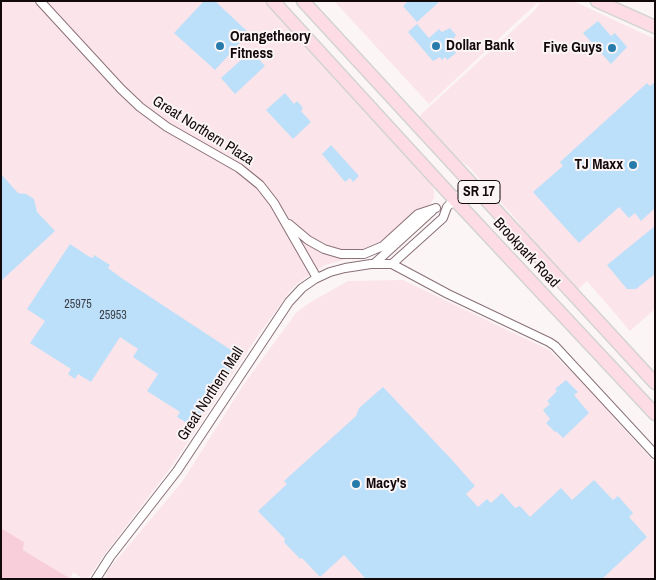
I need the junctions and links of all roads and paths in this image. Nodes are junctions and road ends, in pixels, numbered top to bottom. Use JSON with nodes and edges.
{"nodes":[{"id":1,"x":40,"y":1,"type":"edge"},
{"id":2,"x":274,"y":1,"type":"edge"},
{"id":3,"x":304,"y":1,"type":"edge"},
{"id":4,"x":597,"y":1,"type":"edge"},
{"id":5,"x":655,"y":28,"type":"edge"},
{"id":6,"x":471,"y":184,"type":"junction"},
{"id":7,"x":451,"y":203,"type":"junction"},
{"id":8,"x":436,"y":208,"type":"junction"},
{"id":9,"x":285,"y":221,"type":"junction"},
{"id":10,"x":375,"y":263,"type":"junction"},
{"id":11,"x":392,"y":264,"type":"junction"},
{"id":12,"x":317,"y":278,"type":"junction"},
{"id":13,"x":655,"y":383,"type":"edge"},
{"id":14,"x":655,"y":414,"type":"edge"},
{"id":15,"x":655,"y":454,"type":"edge"},
{"id":16,"x":96,"y":579,"type":"edge"}],
"edges":[{"from":1,"to":9,"type":"street","name":"Great Northern Plaza"},
{"from":2,"to":7,"type":"main road","name":"Brookpark Road","number":"SR 17"},
{"from":3,"to":6,"type":"main road","name":"Brookpark Road","number":"SR 17"},
{"from":4,"to":5,"type":"main road"},
{"from":6,"to":7,"type":"street"},
{"from":6,"to":13,"type":"main road","name":"Brookpark Road","number":"SR 17"},
{"from":7,"to":8,"type":"street"},
{"from":7,"to":11,"type":"street"},
{"from":7,"to":14,"type":"main road","name":"Brookpark Road","number":"SR 17"},
{"from":8,"to":9,"type":"street","name":"Great Northern Plaza"},
{"from":8,"to":10,"type":"street"},
{"from":9,"to":12,"type":"street","name":"Great Northern Plaza"},
{"from":10,"to":11,"type":"street","name":"Great Northern Mall"},
{"from":10,"to":12,"type":"street","name":"Great Northern Mall"},
{"from":11,"to":15,"type":"street","name":"Great Northern Mall"},
{"from":12,"to":16,"type":"street","name":"Great Northern Mall"}]}
